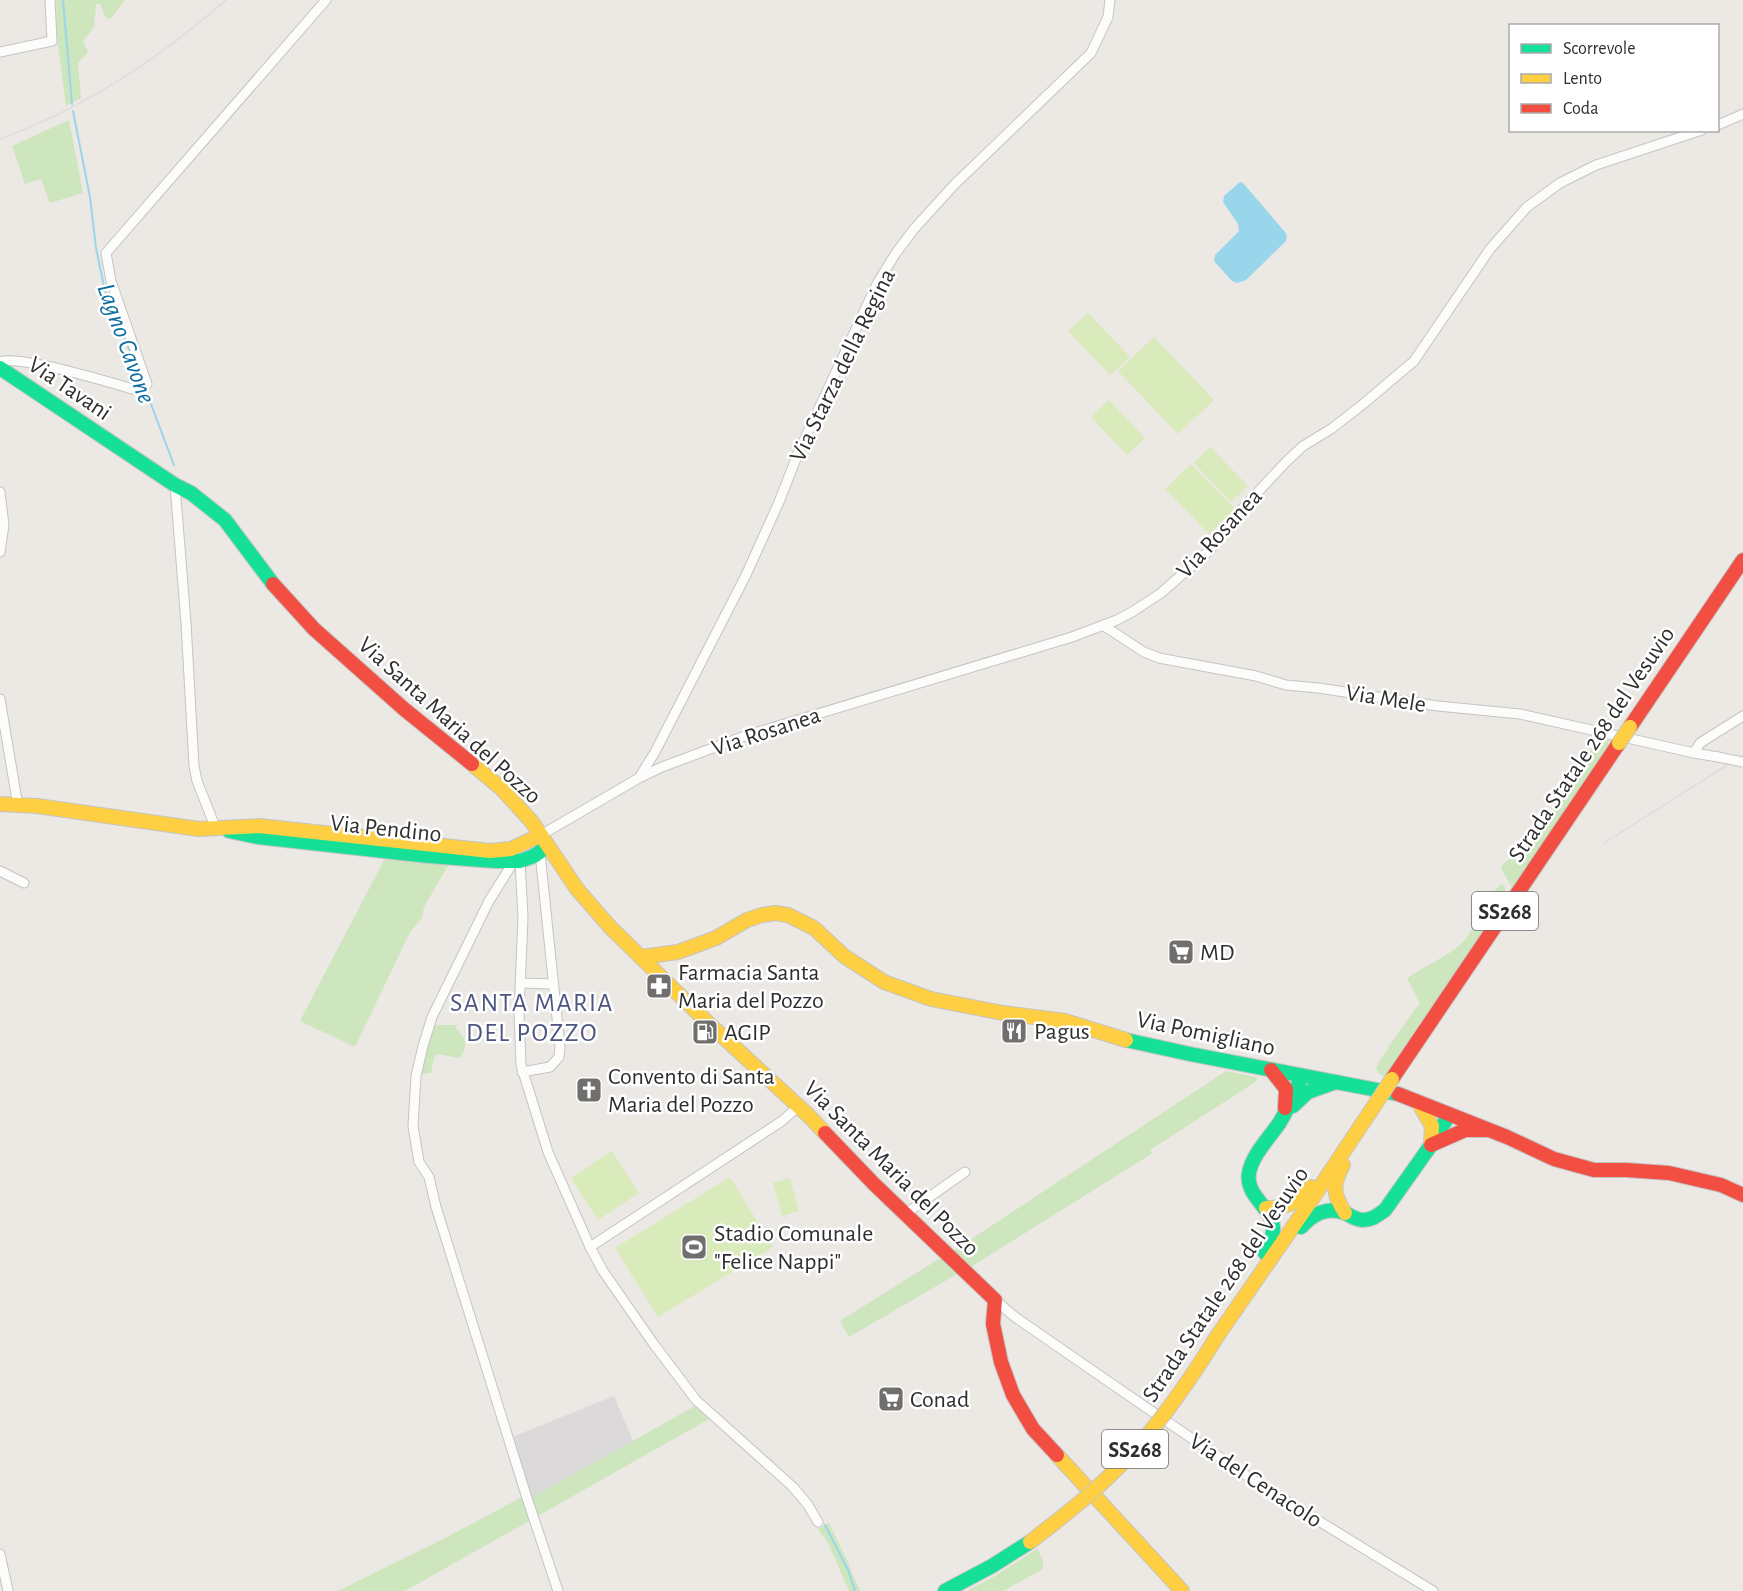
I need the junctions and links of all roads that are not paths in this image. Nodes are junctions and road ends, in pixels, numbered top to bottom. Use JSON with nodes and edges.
{"nodes":[{"id":1,"x":50,"y":0,"type":"edge"},
{"id":2,"x":326,"y":0,"type":"edge"},
{"id":3,"x":1110,"y":0,"type":"edge"},
{"id":4,"x":0,"y":52,"type":"edge"},
{"id":5,"x":1743,"y":114,"type":"edge"},
{"id":6,"x":1719,"y":125,"type":"edge"},
{"id":7,"x":1696,"y":132,"type":"edge"},
{"id":8,"x":1,"y":369,"type":"edge"},
{"id":9,"x":174,"y":486,"type":"junction"},
{"id":10,"x":0,"y":492,"type":"edge"},
{"id":11,"x":0,"y":552,"type":"edge"},
{"id":12,"x":1743,"y":560,"type":"edge"},
{"id":13,"x":1104,"y":626,"type":"junction"},
{"id":14,"x":0,"y":699,"type":"edge"},
{"id":15,"x":1743,"y":716,"type":"edge"},
{"id":16,"x":1694,"y":753,"type":"junction"},
{"id":17,"x":1743,"y":762,"type":"edge"},
{"id":18,"x":639,"y":778,"type":"junction"},
{"id":19,"x":0,"y":804,"type":"edge"},
{"id":20,"x":18,"y":806,"type":"junction"},
{"id":21,"x":216,"y":829,"type":"junction"},
{"id":22,"x":543,"y":845,"type":"junction"},
{"id":23,"x":517,"y":861,"type":"junction"},
{"id":24,"x":0,"y":871,"type":"edge"},
{"id":25,"x":24,"y":883,"type":"dead end"},
{"id":26,"x":678,"y":952,"type":"junction"},
{"id":27,"x":641,"y":957,"type":"junction"},
{"id":28,"x":658,"y":974,"type":"junction"},
{"id":29,"x":521,"y":983,"type":"junction"},
{"id":30,"x":552,"y":984,"type":"junction"},
{"id":31,"x":1271,"y":1070,"type":"junction"},
{"id":32,"x":522,"y":1072,"type":"junction"},
{"id":33,"x":1302,"y":1076,"type":"junction"},
{"id":34,"x":1336,"y":1082,"type":"junction"},
{"id":35,"x":1418,"y":1102,"type":"junction"},
{"id":36,"x":799,"y":1106,"type":"junction"},
{"id":37,"x":1284,"y":1115,"type":"junction"},
{"id":38,"x":1449,"y":1115,"type":"junction"},
{"id":39,"x":1364,"y":1120,"type":"junction"},
{"id":40,"x":1487,"y":1130,"type":"junction"},
{"id":41,"x":1431,"y":1145,"type":"junction"},
{"id":42,"x":1342,"y":1153,"type":"junction"},
{"id":43,"x":965,"y":1172,"type":"dead end"},
{"id":44,"x":1743,"y":1195,"type":"edge"},
{"id":45,"x":1266,"y":1208,"type":"junction"},
{"id":46,"x":1345,"y":1213,"type":"junction"},
{"id":47,"x":905,"y":1214,"type":"junction"},
{"id":48,"x":590,"y":1246,"type":"junction"},
{"id":49,"x":1261,"y":1273,"type":"junction"},
{"id":50,"x":1245,"y":1297,"type":"junction"},
{"id":51,"x":995,"y":1300,"type":"junction"},
{"id":52,"x":818,"y":1522,"type":"dead end"},
{"id":53,"x":0,"y":1554,"type":"edge"},
{"id":54,"x":8,"y":1591,"type":"edge"},
{"id":55,"x":558,"y":1591,"type":"edge"},
{"id":56,"x":945,"y":1591,"type":"edge"},
{"id":57,"x":1182,"y":1591,"type":"edge"},
{"id":58,"x":1432,"y":1591,"type":"edge"}],
"edges":[{"from":1,"to":4,"type":"street"},
{"from":2,"to":8,"type":"street"},
{"from":3,"to":18,"type":"street","name":"Via Starza della Regina"},
{"from":5,"to":6,"type":"street"},
{"from":7,"to":13,"type":"street","name":"Via Rosanea"},
{"from":8,"to":9,"type":"main road","name":"Via Tavani"},
{"from":9,"to":21,"type":"street"},
{"from":9,"to":22,"type":"main road","name":"Via Santa Maria del Pozzo"},
{"from":10,"to":11,"type":"street"},
{"from":12,"to":39,"type":"main road","name":"Strada Statale 268 del Vesuvio","number":"SS268","bridge":true},
{"from":13,"to":16,"type":"street","name":"Via Mele"},
{"from":13,"to":18,"type":"street","name":"Via Rosanea"},
{"from":14,"to":20,"type":"street"},
{"from":15,"to":16,"type":"street"},
{"from":16,"to":17,"type":"street","name":"Via Mele","bridge":true},
{"from":18,"to":22,"type":"street","name":"Via Rosanea"},
{"from":19,"to":20,"type":"main road","name":"Via Pendino"},
{"from":20,"to":21,"type":"main road","name":"Via Pendino"},
{"from":21,"to":22,"type":"main road","name":"Via Pendino"},
{"from":21,"to":23,"type":"main road","name":"Via Pendino"},
{"from":22,"to":23,"type":"main road","name":"Via Pendino"},
{"from":22,"to":27,"type":"main road","name":"Via Santa Maria del Pozzo"},
{"from":22,"to":30,"type":"street"},
{"from":23,"to":29,"type":"street"},
{"from":23,"to":55,"type":"street"},
{"from":24,"to":25,"type":"street"},
{"from":26,"to":27,"type":"main road","name":"Via Pomigliano"},
{"from":26,"to":28,"type":"main road","name":"Via Pomigliano"},
{"from":26,"to":31,"type":"main road","name":"Via Pomigliano"},
{"from":27,"to":28,"type":"main road","name":"Via Santa Maria del Pozzo"},
{"from":28,"to":36,"type":"main road","name":"Via Santa Maria del Pozzo"},
{"from":29,"to":30,"type":"street"},
{"from":29,"to":32,"type":"street"},
{"from":30,"to":32,"type":"street"},
{"from":31,"to":33,"type":"main road","name":"Via Pomigliano"},
{"from":31,"to":37,"type":"main road"},
{"from":32,"to":48,"type":"street"},
{"from":33,"to":34,"type":"main road","name":"Via Pomigliano"},
{"from":33,"to":37,"type":"main road"},
{"from":34,"to":35,"type":"main road","name":"Via Pomigliano"},
{"from":34,"to":37,"type":"main road"},
{"from":35,"to":38,"type":"main road","name":"Via Pomigliano"},
{"from":35,"to":41,"type":"main road"},
{"from":36,"to":47,"type":"main road","name":"Via Santa Maria del Pozzo"},
{"from":36,"to":48,"type":"street"},
{"from":37,"to":45,"type":"main road"},
{"from":38,"to":40,"type":"main road","name":"Via Pomigliano"},
{"from":38,"to":41,"type":"main road"},
{"from":39,"to":42,"type":"main road","number":"SS268"},
{"from":39,"to":46,"type":"main road"},
{"from":40,"to":41,"type":"main road"},
{"from":40,"to":44,"type":"main road","name":"Via Pomigliano"},
{"from":41,"to":46,"type":"main road"},
{"from":42,"to":45,"type":"main road"},
{"from":42,"to":49,"type":"main road","name":"Strada Statale 268 del Vesuvio","number":"SS268"},
{"from":43,"to":47,"type":"street"},
{"from":45,"to":50,"type":"main road"},
{"from":46,"to":49,"type":"main road"},
{"from":47,"to":51,"type":"main road","name":"Via Santa Maria del Pozzo"},
{"from":48,"to":52,"type":"street"},
{"from":49,"to":50,"type":"main road","name":"Strada Statale 268 del Vesuvio","number":"SS268"},
{"from":50,"to":56,"type":"main road","name":"Strada Statale 268 del Vesuvio","number":"SS268","bridge":true},
{"from":51,"to":57,"type":"main road"},
{"from":51,"to":58,"type":"street","name":"Via del Cenacolo"},
{"from":53,"to":54,"type":"street"}]}
